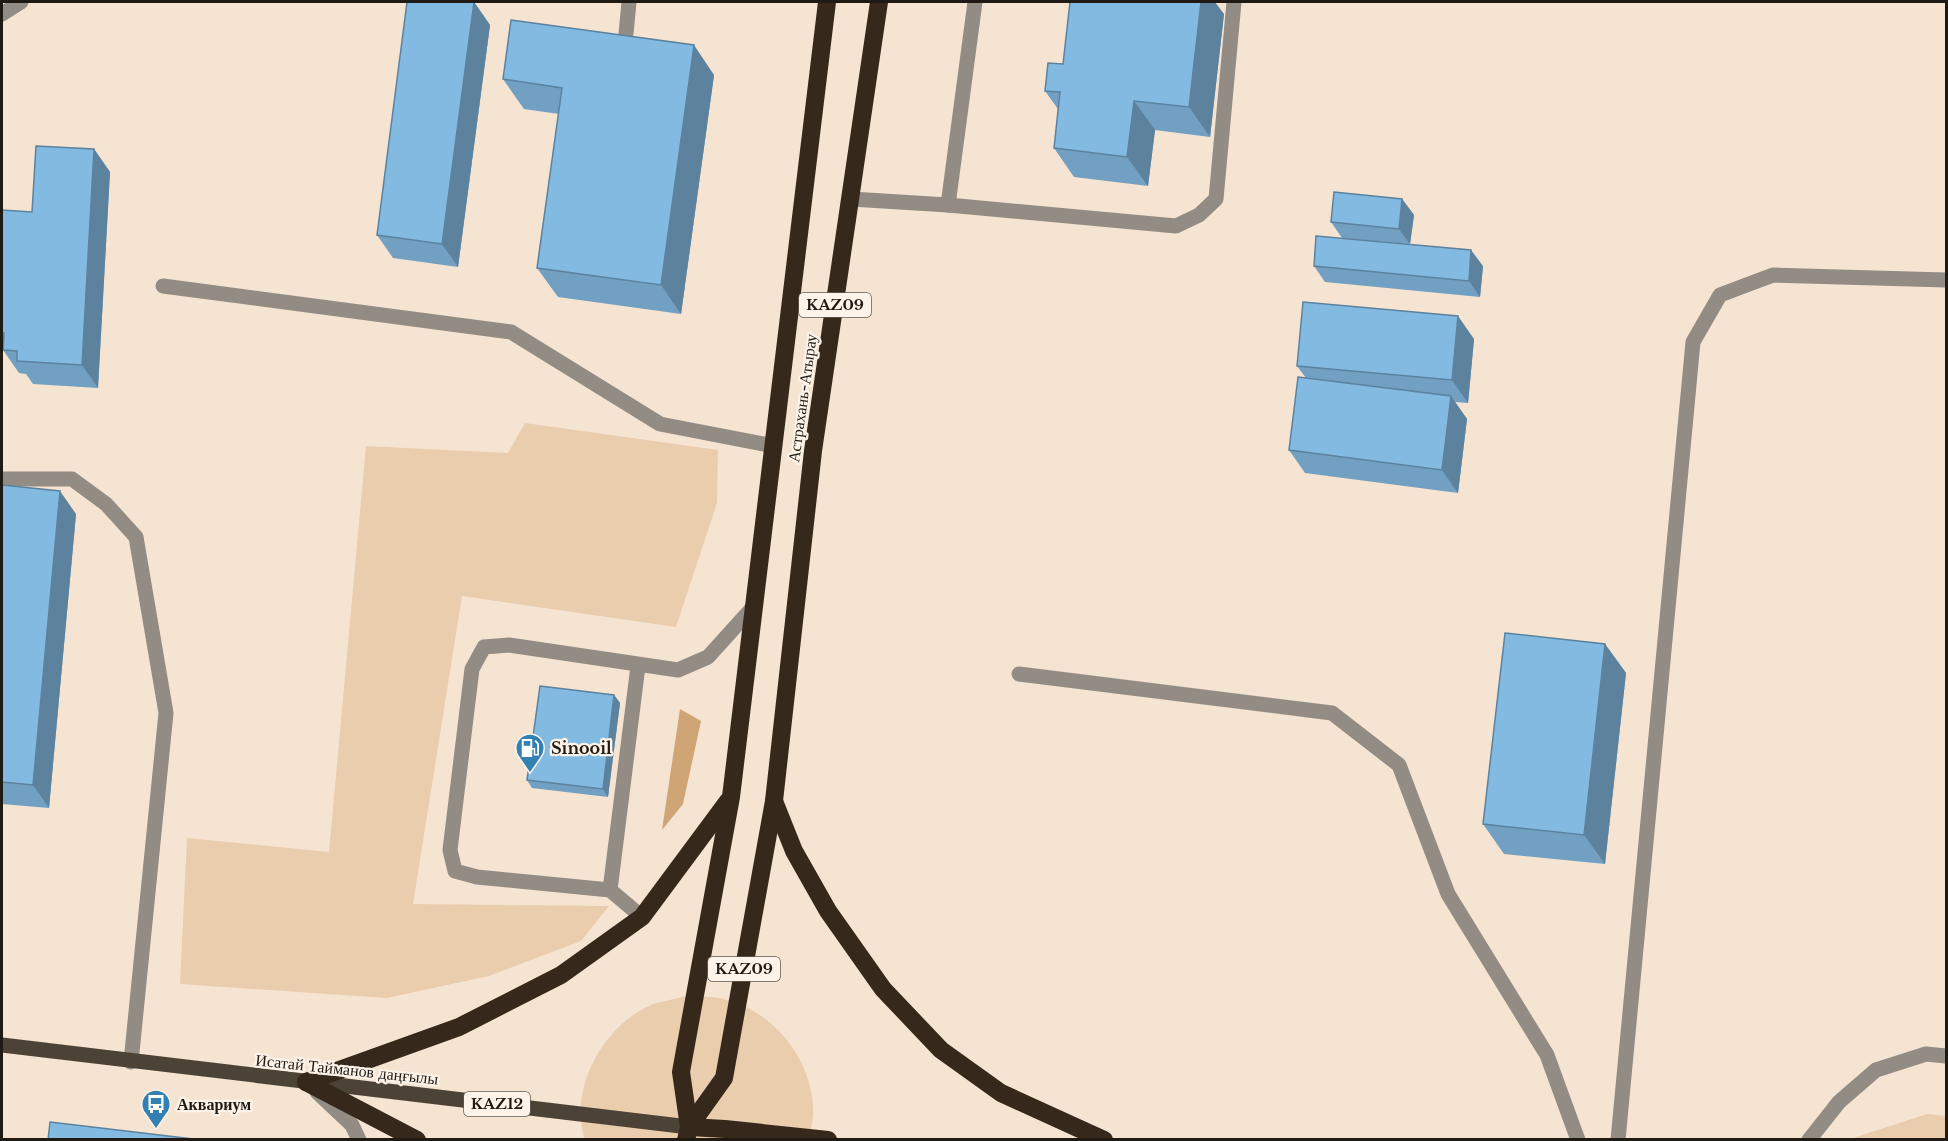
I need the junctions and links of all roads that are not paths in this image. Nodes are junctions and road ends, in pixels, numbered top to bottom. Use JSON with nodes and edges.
{"nodes":[{"id":1,"x":21,"y":2,"type":"edge"},
{"id":2,"x":629,"y":2,"type":"edge"},
{"id":3,"x":827,"y":2,"type":"edge"},
{"id":4,"x":879,"y":2,"type":"edge"},
{"id":5,"x":975,"y":2,"type":"edge"},
{"id":6,"x":1234,"y":2,"type":"edge"},
{"id":7,"x":2,"y":14,"type":"edge"},
{"id":8,"x":626,"y":34,"type":"edge"},
{"id":9,"x":851,"y":199,"type":"junction"},
{"id":10,"x":948,"y":205,"type":"junction"},
{"id":11,"x":1947,"y":280,"type":"edge"},
{"id":12,"x":163,"y":286,"type":"dead end"},
{"id":13,"x":774,"y":446,"type":"junction"},
{"id":14,"x":2,"y":478,"type":"edge"},
{"id":15,"x":755,"y":605,"type":"junction"},
{"id":16,"x":638,"y":666,"type":"junction"},
{"id":17,"x":1019,"y":674,"type":"dead end"},
{"id":18,"x":731,"y":797,"type":"junction"},
{"id":19,"x":774,"y":801,"type":"junction"},
{"id":20,"x":609,"y":890,"type":"junction"},
{"id":21,"x":642,"y":917,"type":"junction"},
{"id":22,"x":2,"y":1045,"type":"edge"},
{"id":23,"x":1947,"y":1056,"type":"edge"},
{"id":24,"x":131,"y":1062,"type":"junction"},
{"id":25,"x":306,"y":1082,"type":"junction"},
{"id":26,"x":687,"y":1133,"type":"edge"},
{"id":27,"x":359,"y":1140,"type":"edge"},
{"id":28,"x":417,"y":1140,"type":"edge"},
{"id":29,"x":828,"y":1140,"type":"edge"},
{"id":30,"x":1104,"y":1140,"type":"edge"},
{"id":31,"x":1578,"y":1140,"type":"edge"},
{"id":32,"x":1618,"y":1140,"type":"edge"},
{"id":33,"x":1809,"y":1140,"type":"edge"}],
"edges":[{"from":1,"to":7,"type":"lane"},
{"from":2,"to":8,"type":"lane"},
{"from":3,"to":13,"type":"highway","name":"Астрахань-Атырау","number":"KAZ09"},
{"from":4,"to":9,"type":"highway","name":"Астрахань-Атырау","number":"KAZ09"},
{"from":5,"to":10,"type":"lane"},
{"from":6,"to":10,"type":"lane"},
{"from":9,"to":10,"type":"lane"},
{"from":9,"to":19,"type":"highway","name":"Астрахань-Атырау","number":"KAZ09"},
{"from":11,"to":32,"type":"lane"},
{"from":12,"to":13,"type":"lane"},
{"from":13,"to":15,"type":"highway","name":"Астрахань-Атырау","number":"KAZ09"},
{"from":14,"to":24,"type":"lane"},
{"from":15,"to":16,"type":"lane"},
{"from":15,"to":18,"type":"highway","name":"Астрахань-Атырау","number":"KAZ09"},
{"from":16,"to":20,"type":"lane"},
{"from":16,"to":20,"type":"lane"},
{"from":17,"to":31,"type":"lane"},
{"from":18,"to":21,"type":"highway"},
{"from":18,"to":26,"type":"highway","number":"KAZ09"},
{"from":19,"to":26,"type":"highway","number":"KAZ09"},
{"from":19,"to":30,"type":"highway"},
{"from":20,"to":21,"type":"lane"},
{"from":21,"to":25,"type":"highway"},
{"from":22,"to":24,"type":"main road","name":"Исатай Тайманов даңғылы","number":"KAZ12"},
{"from":23,"to":33,"type":"lane"},
{"from":24,"to":25,"type":"main road","name":"Исатай Тайманов даңғылы","number":"KAZ12"},
{"from":25,"to":26,"type":"main road","name":"Исатай Тайманов даңғылы","number":"KAZ12"},
{"from":25,"to":27,"type":"lane"},
{"from":25,"to":28,"type":"highway"},
{"from":26,"to":29,"type":"highway","number":"KAZ12"}]}
